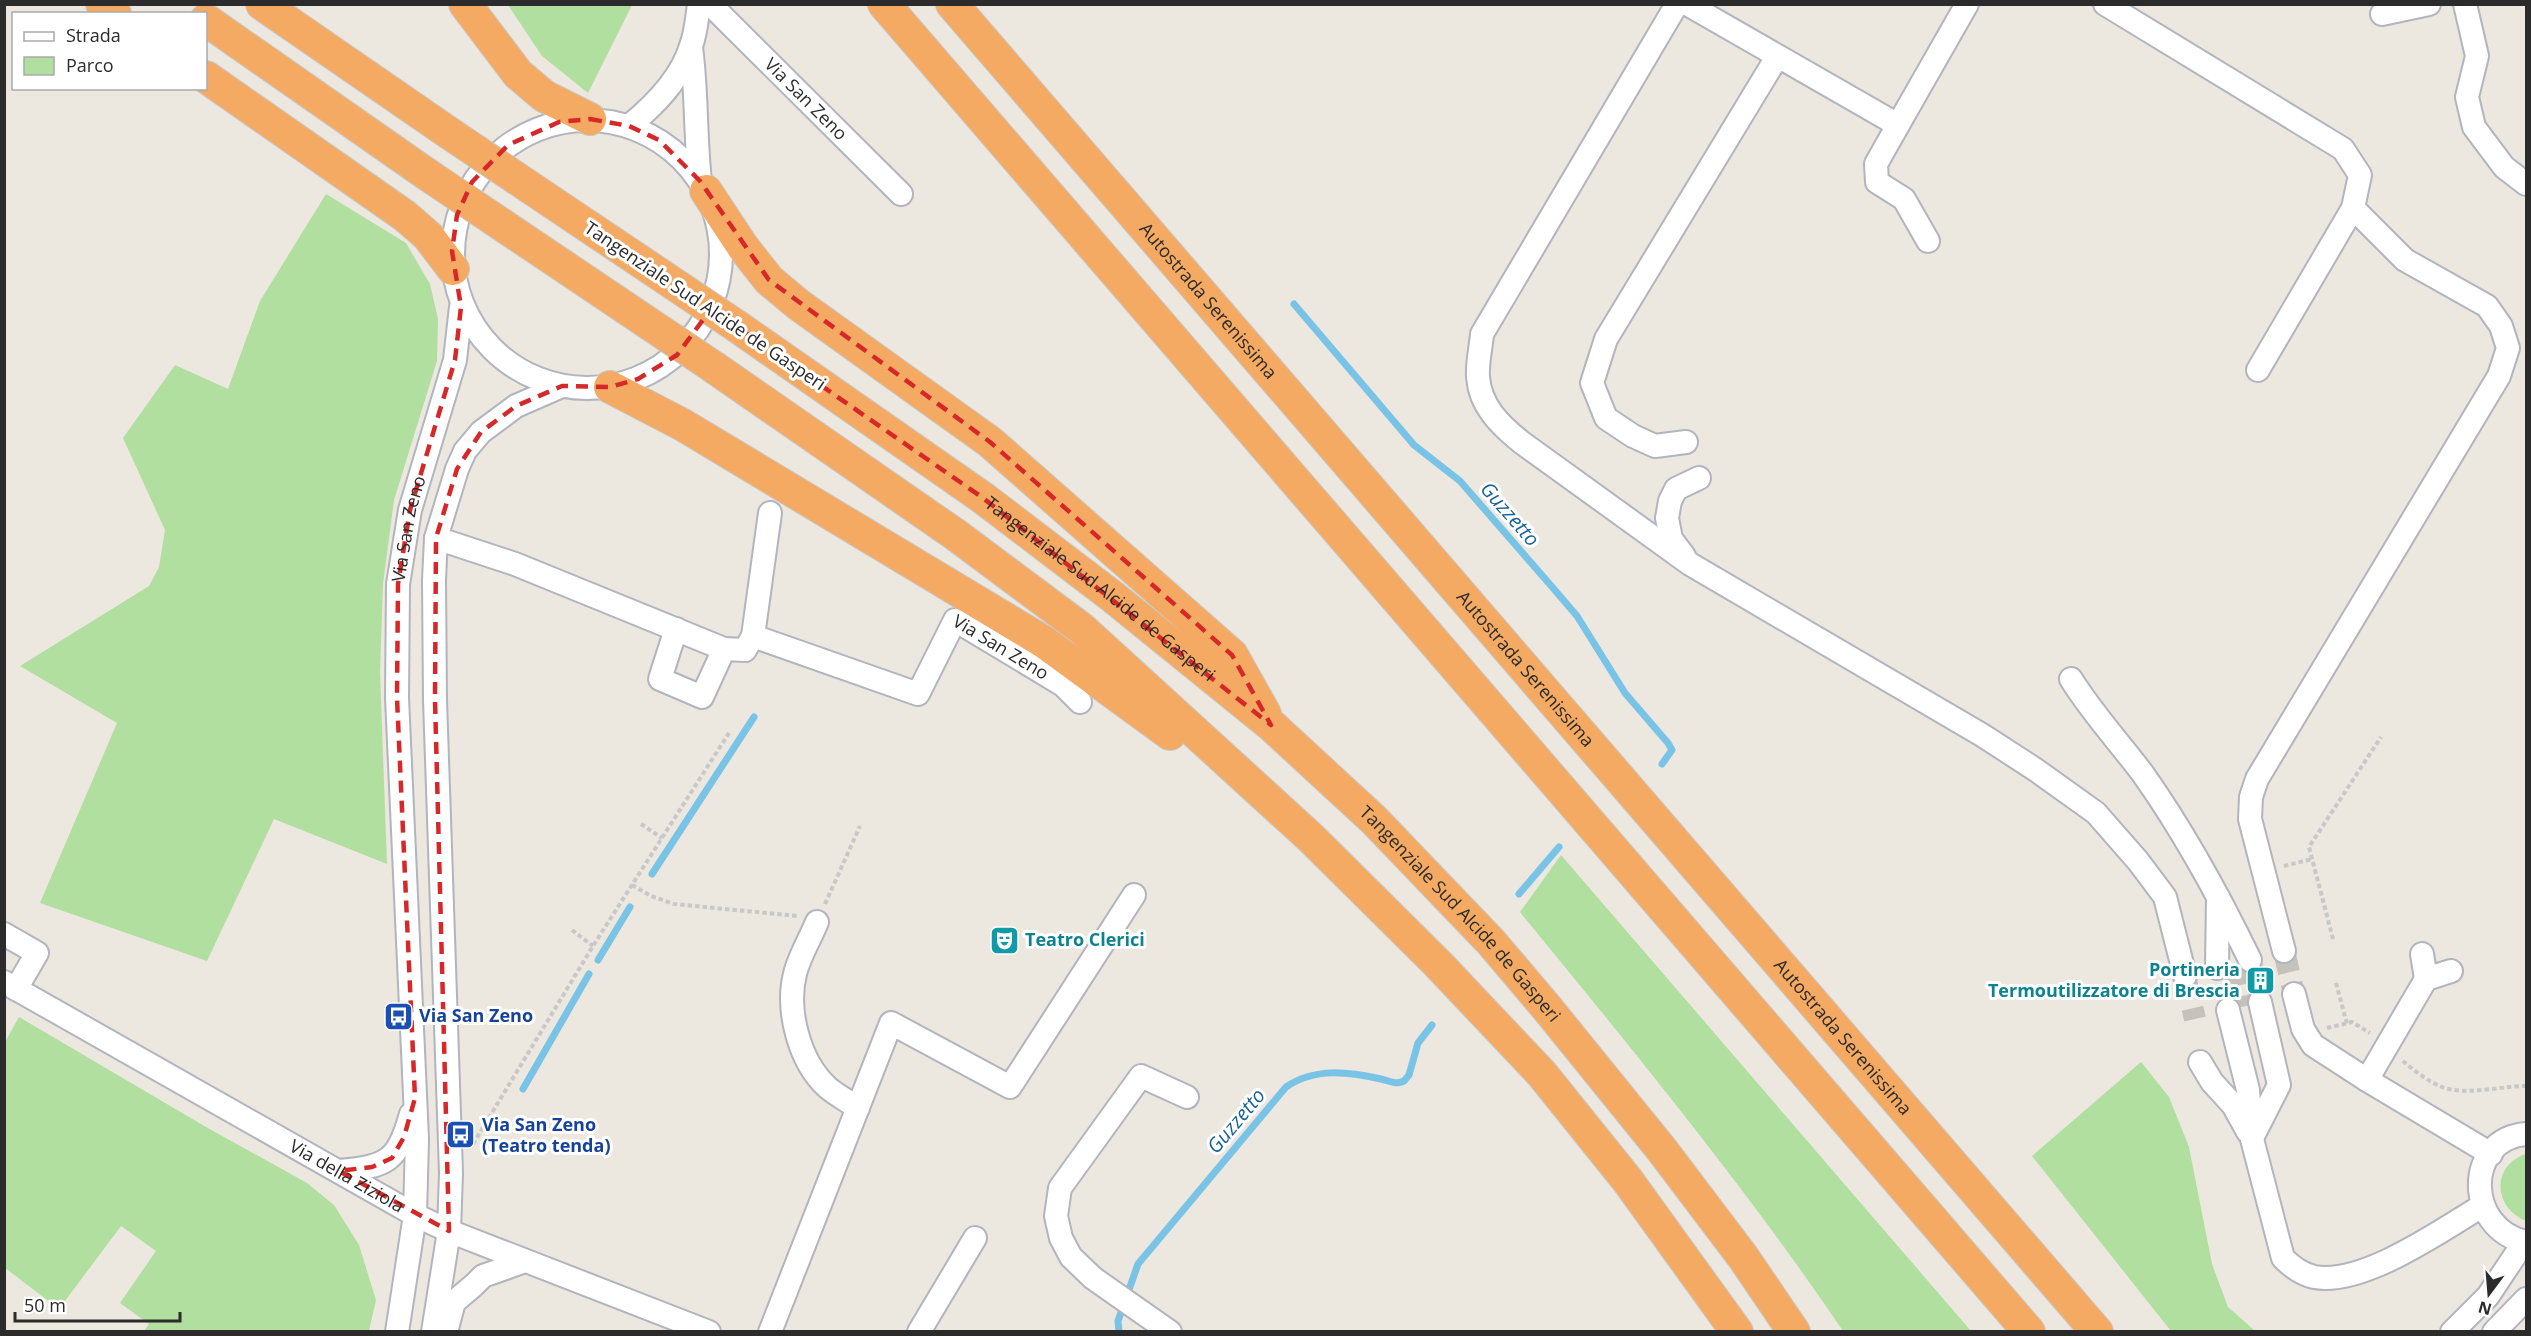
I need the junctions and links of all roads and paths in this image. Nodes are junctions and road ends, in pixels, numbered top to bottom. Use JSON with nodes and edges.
{"nodes":[{"id":1,"x":262,"y":4,"type":"edge"},
{"id":2,"x":465,"y":4,"type":"edge"},
{"id":3,"x":699,"y":4,"type":"edge"},
{"id":4,"x":710,"y":4,"type":"edge"},
{"id":5,"x":884,"y":4,"type":"edge"},
{"id":6,"x":952,"y":4,"type":"edge"},
{"id":7,"x":1677,"y":4,"type":"edge"},
{"id":8,"x":1687,"y":4,"type":"edge"},
{"id":9,"x":1967,"y":4,"type":"edge"},
{"id":10,"x":2105,"y":4,"type":"edge"},
{"id":11,"x":2429,"y":4,"type":"edge"},
{"id":12,"x":2465,"y":4,"type":"edge"},
{"id":13,"x":2382,"y":14,"type":"dead end"},
{"id":14,"x":207,"y":21,"type":"edge"},
{"id":15,"x":691,"y":47,"type":"junction"},
{"id":16,"x":1777,"y":57,"type":"junction"},
{"id":17,"x":207,"y":77,"type":"edge"},
{"id":18,"x":590,"y":119,"type":"junction"},
{"id":19,"x":1898,"y":124,"type":"junction"},
{"id":20,"x":629,"y":126,"type":"junction"},
{"id":21,"x":2526,"y":184,"type":"edge"},
{"id":22,"x":704,"y":186,"type":"junction"},
{"id":23,"x":901,"y":194,"type":"dead end"},
{"id":24,"x":2353,"y":208,"type":"junction"},
{"id":25,"x":1928,"y":240,"type":"dead end"},
{"id":26,"x":453,"y":269,"type":"junction"},
{"id":27,"x":461,"y":307,"type":"junction"},
{"id":28,"x":2258,"y":369,"type":"dead end"},
{"id":29,"x":562,"y":386,"type":"junction"},
{"id":30,"x":610,"y":387,"type":"junction"},
{"id":31,"x":1686,"y":441,"type":"dead end"},
{"id":32,"x":1699,"y":478,"type":"dead end"},
{"id":33,"x":770,"y":513,"type":"dead end"},
{"id":34,"x":436,"y":538,"type":"junction"},
{"id":35,"x":1690,"y":564,"type":"junction"},
{"id":36,"x":676,"y":629,"type":"junction"},
{"id":37,"x":753,"y":636,"type":"junction"},
{"id":38,"x":724,"y":649,"type":"junction"},
{"id":39,"x":2071,"y":679,"type":"dead end"},
{"id":40,"x":1080,"y":702,"type":"dead end"},
{"id":41,"x":1271,"y":725,"type":"junction"},
{"id":42,"x":729,"y":733,"type":"dead end"},
{"id":43,"x":2381,"y":737,"type":"dead end"},
{"id":44,"x":1253,"y":785,"type":"junction"},
{"id":45,"x":641,"y":824,"type":"dead end"},
{"id":46,"x":860,"y":826,"type":"dead end"},
{"id":47,"x":662,"y":838,"type":"junction"},
{"id":48,"x":2312,"y":859,"type":"junction"},
{"id":49,"x":2263,"y":871,"type":"junction"},
{"id":50,"x":632,"y":885,"type":"junction"},
{"id":51,"x":2218,"y":893,"type":"junction"},
{"id":52,"x":1134,"y":895,"type":"dead end"},
{"id":53,"x":817,"y":922,"type":"junction"},
{"id":54,"x":572,"y":930,"type":"dead end"},
{"id":55,"x":4,"y":934,"type":"edge"},
{"id":56,"x":2334,"y":939,"type":"dead end"},
{"id":57,"x":593,"y":946,"type":"junction"},
{"id":58,"x":2284,"y":951,"type":"tunnel mouth"},
{"id":59,"x":2422,"y":954,"type":"dead end"},
{"id":60,"x":2451,"y":971,"type":"dead end"},
{"id":61,"x":2185,"y":976,"type":"tunnel mouth"},
{"id":62,"x":2426,"y":979,"type":"junction"},
{"id":63,"x":2336,"y":983,"type":"dead end"},
{"id":64,"x":8,"y":984,"type":"edge"},
{"id":65,"x":2294,"y":994,"type":"tunnel mouth"},
{"id":66,"x":2243,"y":1007,"type":"tunnel mouth"},
{"id":67,"x":2347,"y":1024,"type":"junction"},
{"id":68,"x":2306,"y":1033,"type":"junction"},
{"id":69,"x":2387,"y":1044,"type":"junction"},
{"id":70,"x":2199,"y":1062,"type":"dead end"},
{"id":71,"x":2367,"y":1080,"type":"junction"},
{"id":72,"x":2526,"y":1086,"type":"edge"},
{"id":73,"x":1187,"y":1097,"type":"dead end"},
{"id":74,"x":415,"y":1098,"type":"junction"},
{"id":75,"x":858,"y":1108,"type":"junction"},
{"id":76,"x":2526,"y":1134,"type":"edge"},
{"id":77,"x":2252,"y":1139,"type":"junction"},
{"id":78,"x":2491,"y":1154,"type":"junction"},
{"id":79,"x":339,"y":1172,"type":"junction"},
{"id":80,"x":451,"y":1173,"type":"junction"},
{"id":81,"x":2482,"y":1206,"type":"junction"},
{"id":82,"x":415,"y":1215,"type":"junction"},
{"id":83,"x":449,"y":1230,"type":"junction"},
{"id":84,"x":975,"y":1239,"type":"dead end"},
{"id":85,"x":2525,"y":1242,"type":"edge"},
{"id":86,"x":525,"y":1261,"type":"junction"},
{"id":87,"x":2526,"y":1299,"type":"edge"},
{"id":88,"x":397,"y":1332,"type":"edge"},
{"id":89,"x":433,"y":1332,"type":"edge"},
{"id":90,"x":446,"y":1332,"type":"edge"},
{"id":91,"x":709,"y":1332,"type":"edge"},
{"id":92,"x":770,"y":1332,"type":"edge"},
{"id":93,"x":919,"y":1332,"type":"edge"},
{"id":94,"x":1170,"y":1332,"type":"edge"},
{"id":95,"x":1737,"y":1332,"type":"edge"},
{"id":96,"x":1794,"y":1332,"type":"edge"},
{"id":97,"x":2029,"y":1332,"type":"edge"},
{"id":98,"x":2097,"y":1332,"type":"edge"},
{"id":99,"x":2452,"y":1332,"type":"edge"},
{"id":100,"x":2494,"y":1332,"type":"edge"}],
"edges":[{"from":1,"to":41,"type":"highway","name":"Tangenziale Sud Alcide de Gasperi","bridge":true},
{"from":2,"to":18,"type":"highway"},
{"from":3,"to":15,"type":"street","name":"Via San Zeno"},
{"from":4,"to":23,"type":"street","name":"Via San Zeno"},
{"from":5,"to":97,"type":"highway"},
{"from":6,"to":98,"type":"highway","name":"Autostrada Serenissima"},
{"from":7,"to":35,"type":"street"},
{"from":8,"to":16,"type":"street"},
{"from":9,"to":19,"type":"street"},
{"from":10,"to":24,"type":"street"},
{"from":11,"to":13,"type":"street"},
{"from":12,"to":21,"type":"street"},
{"from":14,"to":44,"type":"highway","bridge":true},
{"from":15,"to":20,"type":"street","name":"Via San Zeno"},
{"from":15,"to":22,"type":"street","name":"Via San Zeno"},
{"from":16,"to":19,"type":"street"},
{"from":16,"to":31,"type":"street"},
{"from":17,"to":26,"type":"highway"},
{"from":18,"to":20,"type":"street","name":"Via San Zeno"},
{"from":18,"to":26,"type":"street","name":"Via San Zeno"},
{"from":19,"to":25,"type":"street"},
{"from":20,"to":22,"type":"street","name":"Via San Zeno"},
{"from":22,"to":30,"type":"street","name":"Via San Zeno"},
{"from":22,"to":41,"type":"highway"},
{"from":24,"to":28,"type":"street"},
{"from":24,"to":49,"type":"street"},
{"from":26,"to":27,"type":"street","name":"Via San Zeno"},
{"from":27,"to":29,"type":"street","name":"Via San Zeno"},
{"from":27,"to":74,"type":"street","name":"Via San Zeno"},
{"from":29,"to":30,"type":"street","name":"Via San Zeno"},
{"from":29,"to":34,"type":"street","name":"Via San Zeno"},
{"from":30,"to":44,"type":"highway"},
{"from":32,"to":35,"type":"street"},
{"from":33,"to":37,"type":"street"},
{"from":34,"to":36,"type":"street","name":"Via San Zeno"},
{"from":34,"to":80,"type":"street","name":"Via San Zeno"},
{"from":35,"to":61,"type":"street"},
{"from":36,"to":38,"type":"street","name":"Via San Zeno"},
{"from":36,"to":38,"type":"street"},
{"from":37,"to":38,"type":"street"},
{"from":37,"to":40,"type":"street","name":"Via San Zeno"},
{"from":39,"to":51,"type":"street"},
{"from":41,"to":96,"type":"highway","name":"Tangenziale Sud Alcide de Gasperi"},
{"from":42,"to":47,"type":"path"},
{"from":43,"to":48,"type":"path"},
{"from":44,"to":95,"type":"highway"},
{"from":45,"to":47,"type":"path"},
{"from":46,"to":53,"type":"path"},
{"from":47,"to":50,"type":"path"},
{"from":48,"to":49,"type":"path"},
{"from":48,"to":56,"type":"path"},
{"from":49,"to":58,"type":"street"},
{"from":50,"to":53,"type":"path"},
{"from":50,"to":57,"type":"path"},
{"from":51,"to":51,"type":"street"},
{"from":52,"to":75,"type":"street"},
{"from":53,"to":75,"type":"street"},
{"from":54,"to":57,"type":"path"},
{"from":55,"to":64,"type":"street"},
{"from":57,"to":80,"type":"path"},
{"from":59,"to":62,"type":"street"},
{"from":60,"to":62,"type":"street"},
{"from":62,"to":69,"type":"street"},
{"from":63,"to":67,"type":"path"},
{"from":64,"to":79,"type":"street","name":"Via della Ziziola"},
{"from":65,"to":68,"type":"street"},
{"from":66,"to":77,"type":"street"},
{"from":67,"to":68,"type":"path"},
{"from":67,"to":69,"type":"path"},
{"from":68,"to":71,"type":"street"},
{"from":69,"to":71,"type":"street"},
{"from":69,"to":72,"type":"path"},
{"from":70,"to":77,"type":"street"},
{"from":71,"to":78,"type":"street"},
{"from":73,"to":94,"type":"street"},
{"from":74,"to":79,"type":"street"},
{"from":74,"to":82,"type":"street","name":"Via San Zeno"},
{"from":75,"to":92,"type":"street"},
{"from":76,"to":78,"type":"street"},
{"from":77,"to":81,"type":"street"},
{"from":78,"to":81,"type":"street"},
{"from":79,"to":82,"type":"street","name":"Via della Ziziola"},
{"from":80,"to":83,"type":"street","name":"Via San Zeno"},
{"from":81,"to":85,"type":"street"},
{"from":82,"to":83,"type":"street","name":"Via della Ziziola"},
{"from":82,"to":88,"type":"street","name":"Via San Zeno"},
{"from":83,"to":86,"type":"street","name":"Via della Ziziola"},
{"from":83,"to":89,"type":"street","name":"Via San Zeno"},
{"from":84,"to":93,"type":"street"},
{"from":85,"to":99,"type":"street"},
{"from":86,"to":90,"type":"street"},
{"from":86,"to":91,"type":"street","name":"Via della Ziziola"},
{"from":87,"to":100,"type":"street"}]}
